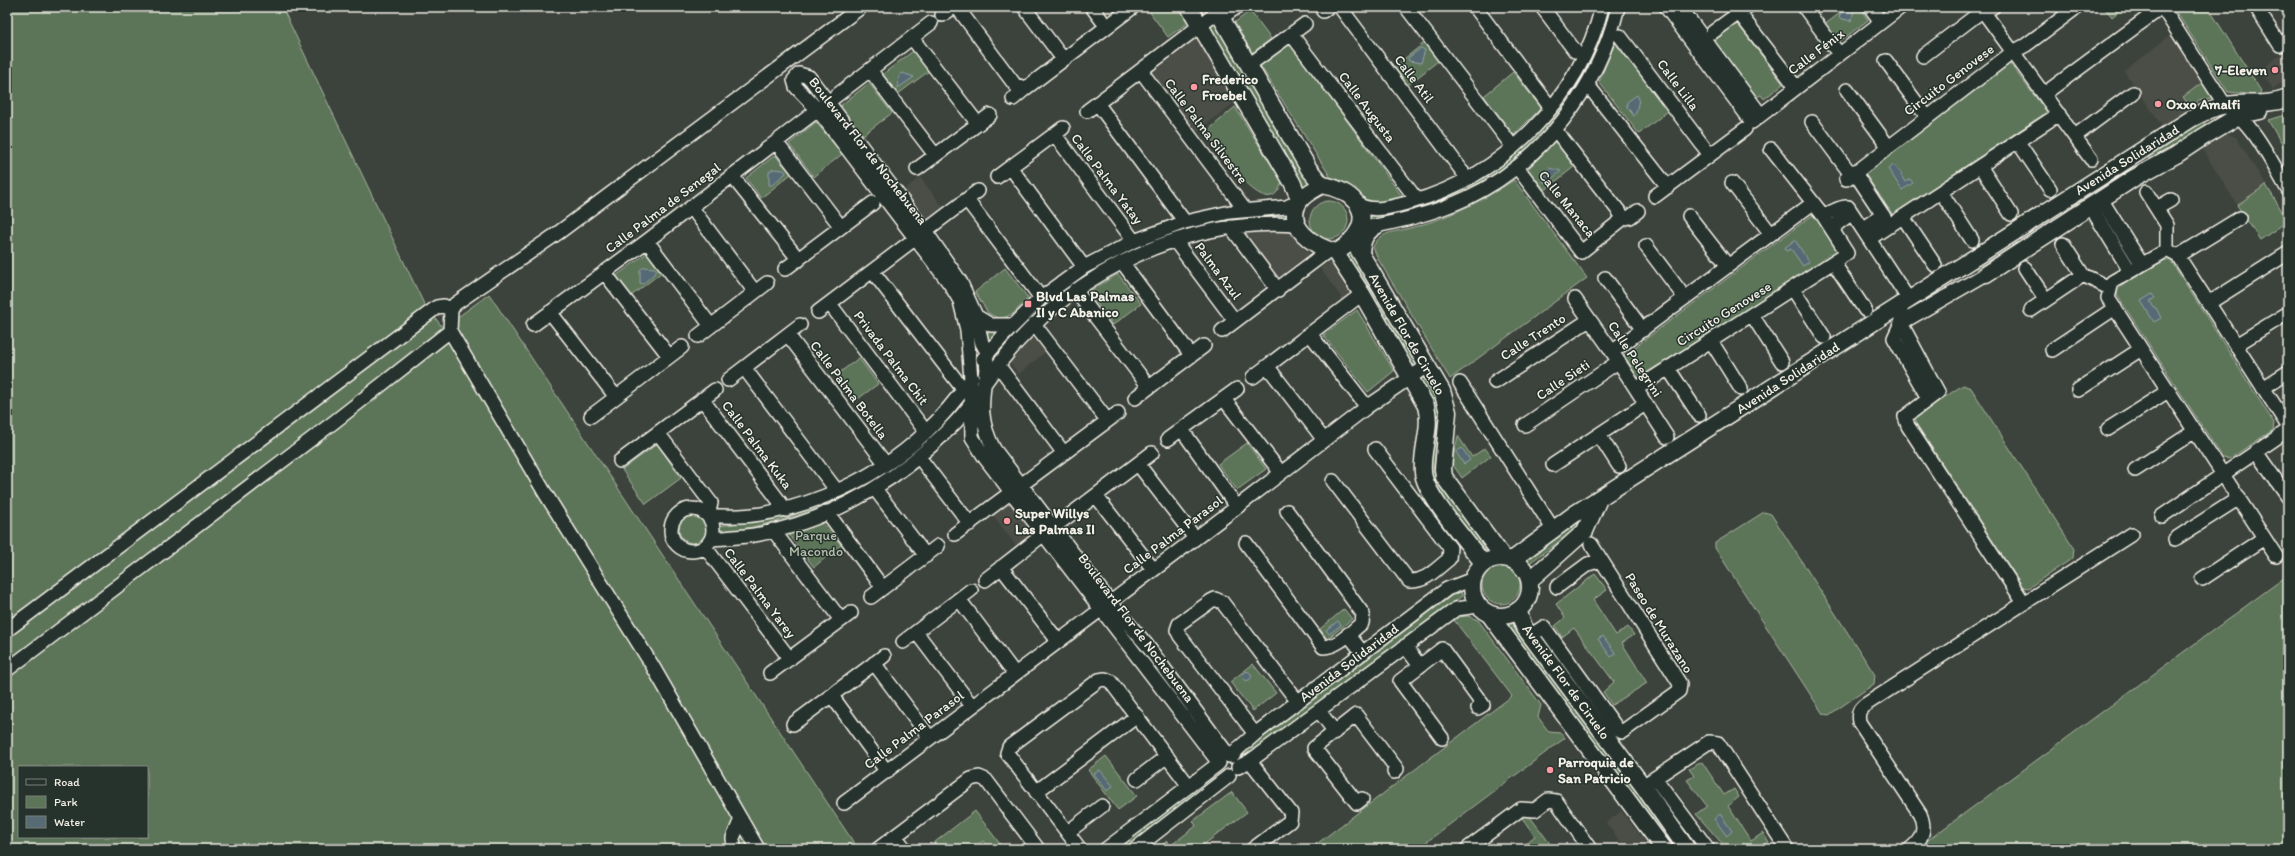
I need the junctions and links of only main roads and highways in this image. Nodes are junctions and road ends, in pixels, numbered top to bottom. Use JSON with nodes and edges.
{"nodes":[{"id":1,"x":1189,"y":7,"type":"edge"},
{"id":2,"x":1218,"y":12,"type":"edge"},
{"id":3,"x":2288,"y":98,"type":"edge"},
{"id":4,"x":2288,"y":104,"type":"edge"},
{"id":5,"x":1322,"y":185,"type":"junction"},
{"id":6,"x":1300,"y":200,"type":"junction"},
{"id":7,"x":1356,"y":234,"type":"junction"},
{"id":8,"x":2039,"y":239,"type":"junction"},
{"id":9,"x":1332,"y":251,"type":"junction"},
{"id":10,"x":1978,"y":255,"type":"junction"},
{"id":11,"x":1986,"y":274,"type":"road end"},
{"id":12,"x":1598,"y":500,"type":"junction"},
{"id":13,"x":1508,"y":559,"type":"junction"},
{"id":14,"x":1483,"y":563,"type":"junction"},
{"id":15,"x":1530,"y":580,"type":"junction"},
{"id":16,"x":1484,"y":610,"type":"junction"},
{"id":17,"x":1518,"y":610,"type":"junction"},
{"id":18,"x":1664,"y":849,"type":"edge"},
{"id":19,"x":1687,"y":849,"type":"edge"}],
"edges":[{"from":1,"to":6,"type":"main road"},
{"from":2,"to":5,"type":"main road"},
{"from":3,"to":10,"type":"main road","name":"Avenida Solidaridad"},
{"from":4,"to":8,"type":"main road","name":"Avenida Solidaridad"},
{"from":5,"to":6,"type":"main road"},
{"from":5,"to":7,"type":"main road"},
{"from":6,"to":9,"type":"main road"},
{"from":7,"to":9,"type":"main road"},
{"from":7,"to":13,"type":"main road","name":"Avenide Flor de Ciruelo"},
{"from":8,"to":10,"type":"main road","name":"Avenida Solidaridad"},
{"from":8,"to":11,"type":"main road","name":"Avenida Solidaridad"},
{"from":9,"to":14,"type":"main road","name":"Avenide Flor de Ciruelo"},
{"from":10,"to":12,"type":"main road","name":"Avenida Solidaridad"},
{"from":12,"to":13,"type":"main road","name":"Avenida Solidaridad"},
{"from":12,"to":15,"type":"main road"},
{"from":13,"to":14,"type":"main road"},
{"from":13,"to":15,"type":"main road"},
{"from":14,"to":16,"type":"main road"},
{"from":15,"to":17,"type":"main road"},
{"from":16,"to":17,"type":"main road"},
{"from":16,"to":18,"type":"main road","name":"Avenide Flor de Ciruelo"},
{"from":17,"to":19,"type":"main road","name":"Avenide Flor de Ciruelo"}]}
